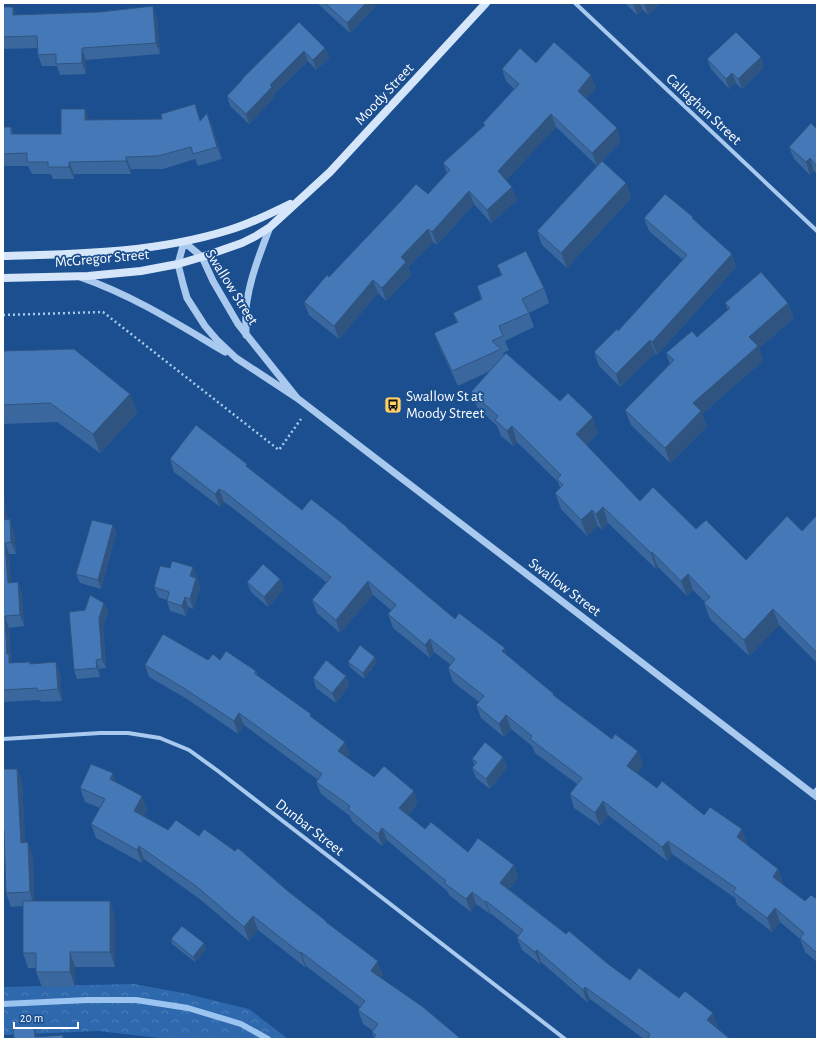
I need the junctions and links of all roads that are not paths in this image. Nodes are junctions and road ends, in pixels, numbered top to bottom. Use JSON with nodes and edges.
{"nodes":[{"id":1,"x":486,"y":3,"type":"edge"},
{"id":2,"x":575,"y":3,"type":"edge"},
{"id":3,"x":298,"y":200,"type":"junction"},
{"id":4,"x":270,"y":227,"type":"junction"},
{"id":5,"x":817,"y":232,"type":"edge"},
{"id":6,"x":184,"y":242,"type":"junction"},
{"id":7,"x":3,"y":256,"type":"edge"},
{"id":8,"x":202,"y":257,"type":"junction"},
{"id":9,"x":178,"y":264,"type":"junction"},
{"id":10,"x":77,"y":276,"type":"junction"},
{"id":11,"x":3,"y":278,"type":"edge"},
{"id":12,"x":246,"y":335,"type":"junction"},
{"id":13,"x":236,"y":358,"type":"junction"},
{"id":14,"x":297,"y":398,"type":"junction"},
{"id":15,"x":3,"y":739,"type":"edge"},
{"id":16,"x":815,"y":793,"type":"edge"},
{"id":17,"x":565,"y":1039,"type":"edge"}],
"edges":[{"from":1,"to":3,"type":"main road","name":"Moody Street"},
{"from":2,"to":5,"type":"street","name":"Callaghan Street"},
{"from":3,"to":4,"type":"main road","name":"Moody Street"},
{"from":3,"to":6,"type":"main road","name":"Moody Street"},
{"from":4,"to":8,"type":"main road","name":"Moody Street"},
{"from":4,"to":12,"type":"street"},
{"from":6,"to":7,"type":"main road","name":"McGregor Street"},
{"from":6,"to":8,"type":"street","name":"Swallow Street"},
{"from":6,"to":9,"type":"street","name":"Swallow Street"},
{"from":8,"to":9,"type":"main road","name":"McGregor Street"},
{"from":8,"to":12,"type":"street","name":"Swallow Street"},
{"from":9,"to":10,"type":"main road","name":"McGregor Street"},
{"from":9,"to":13,"type":"street","name":"Swallow Street"},
{"from":10,"to":11,"type":"main road","name":"McGregor Street"},
{"from":10,"to":13,"type":"street"},
{"from":12,"to":14,"type":"street","name":"Swallow Street"},
{"from":13,"to":14,"type":"street","name":"Swallow Street"},
{"from":14,"to":16,"type":"street","name":"Swallow Street"},
{"from":15,"to":17,"type":"street","name":"Dunbar Street"}]}
